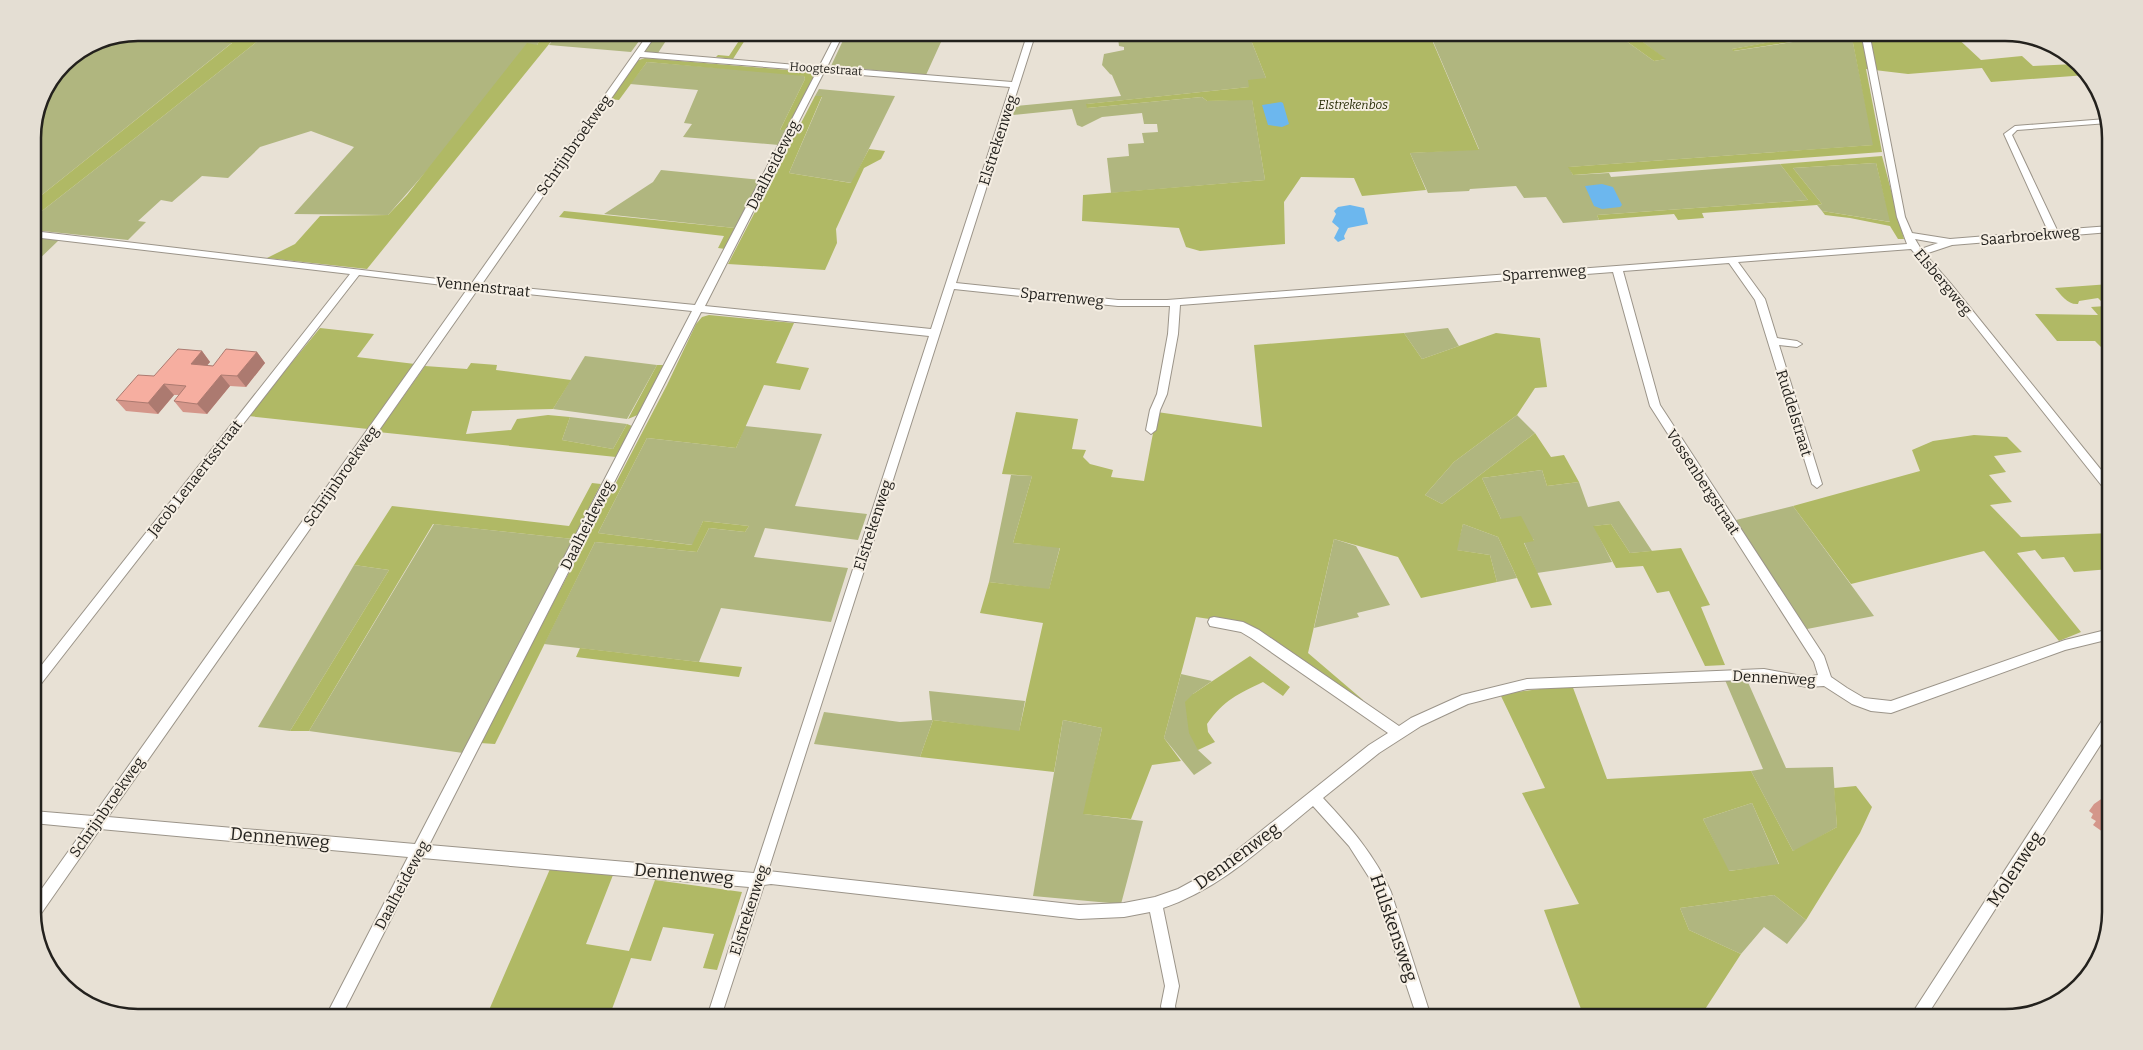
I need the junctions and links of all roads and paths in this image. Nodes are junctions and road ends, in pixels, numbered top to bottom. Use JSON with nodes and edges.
{"nodes":[{"id":1,"x":647,"y":41,"type":"edge"},
{"id":2,"x":837,"y":41,"type":"edge"},
{"id":3,"x":1029,"y":41,"type":"edge"},
{"id":4,"x":1867,"y":41,"type":"edge"},
{"id":5,"x":637,"y":54,"type":"junction"},
{"id":6,"x":823,"y":69,"type":"junction"},
{"id":7,"x":1015,"y":85,"type":"junction"},
{"id":8,"x":2100,"y":122,"type":"edge"},
{"id":9,"x":2102,"y":230,"type":"edge"},
{"id":10,"x":2054,"y":234,"type":"junction"},
{"id":11,"x":41,"y":235,"type":"edge"},
{"id":12,"x":1907,"y":235,"type":"junction"},
{"id":13,"x":1951,"y":242,"type":"junction"},
{"id":14,"x":1916,"y":249,"type":"junction"},
{"id":15,"x":1731,"y":259,"type":"junction"},
{"id":16,"x":1618,"y":268,"type":"junction"},
{"id":17,"x":357,"y":272,"type":"junction"},
{"id":18,"x":475,"y":286,"type":"junction"},
{"id":19,"x":950,"y":286,"type":"junction"},
{"id":20,"x":1175,"y":302,"type":"junction"},
{"id":21,"x":699,"y":310,"type":"junction"},
{"id":22,"x":934,"y":333,"type":"junction"},
{"id":23,"x":1773,"y":341,"type":"junction"},
{"id":24,"x":1797,"y":344,"type":"dead end"},
{"id":25,"x":1151,"y":430,"type":"dead end"},
{"id":26,"x":2102,"y":478,"type":"edge"},
{"id":27,"x":1817,"y":484,"type":"dead end"},
{"id":28,"x":1214,"y":622,"type":"dead end"},
{"id":29,"x":2102,"y":636,"type":"edge"},
{"id":30,"x":41,"y":675,"type":"edge"},
{"id":31,"x":1826,"y":680,"type":"junction"},
{"id":32,"x":2102,"y":732,"type":"edge"},
{"id":33,"x":1398,"y":733,"type":"junction"},
{"id":34,"x":1314,"y":798,"type":"junction"},
{"id":35,"x":41,"y":817,"type":"edge"},
{"id":36,"x":96,"y":822,"type":"junction"},
{"id":37,"x":420,"y":850,"type":"junction"},
{"id":38,"x":759,"y":879,"type":"junction"},
{"id":39,"x":41,"y":901,"type":"edge"},
{"id":40,"x":1155,"y":904,"type":"junction"},
{"id":41,"x":337,"y":1009,"type":"edge"},
{"id":42,"x":717,"y":1009,"type":"edge"},
{"id":43,"x":1168,"y":1009,"type":"edge"},
{"id":44,"x":1421,"y":1009,"type":"edge"},
{"id":45,"x":1924,"y":1009,"type":"edge"}],
"edges":[{"from":1,"to":5,"type":"street","name":"Schrijnbroekweg"},
{"from":2,"to":6,"type":"street","name":"Daalheideweg"},
{"from":3,"to":7,"type":"street","name":"Elstrekenweg"},
{"from":4,"to":12,"type":"street","name":"Elsbergweg"},
{"from":5,"to":6,"type":"street","name":"Hoogtestraat"},
{"from":5,"to":18,"type":"street","name":"Schrijnbroekweg"},
{"from":6,"to":7,"type":"street","name":"Hoogtestraat"},
{"from":6,"to":21,"type":"street","name":"Daalheideweg"},
{"from":7,"to":19,"type":"street","name":"Elstrekenweg"},
{"from":8,"to":10,"type":"street"},
{"from":9,"to":10,"type":"street","name":"Saarbroekweg"},
{"from":10,"to":13,"type":"street","name":"Saarbroekweg"},
{"from":11,"to":17,"type":"street","name":"Vennenstraat"},
{"from":12,"to":13,"type":"street","name":"Saarbroekweg"},
{"from":12,"to":14,"type":"street","name":"Elsbergweg"},
{"from":13,"to":14,"type":"street","name":"Saarbroekweg"},
{"from":14,"to":15,"type":"street","name":"Sparrenweg"},
{"from":14,"to":26,"type":"street","name":"Elsbergweg"},
{"from":15,"to":16,"type":"street","name":"Sparrenweg"},
{"from":15,"to":23,"type":"street","name":"Ruddelstraat"},
{"from":16,"to":20,"type":"street","name":"Sparrenweg"},
{"from":16,"to":31,"type":"street","name":"Vossenbergstraat"},
{"from":17,"to":18,"type":"street","name":"Vennenstraat"},
{"from":17,"to":30,"type":"street","name":"Jacob Lenaertsstraat"},
{"from":18,"to":21,"type":"street","name":"Vennenstraat"},
{"from":18,"to":36,"type":"street","name":"Schrijnbroekweg"},
{"from":19,"to":20,"type":"street","name":"Sparrenweg"},
{"from":19,"to":22,"type":"street","name":"Elstrekenweg"},
{"from":20,"to":25,"type":"street"},
{"from":21,"to":22,"type":"street","name":"Vennenstraat"},
{"from":21,"to":37,"type":"street","name":"Daalheideweg"},
{"from":22,"to":38,"type":"street","name":"Elstrekenweg"},
{"from":23,"to":24,"type":"street"},
{"from":23,"to":27,"type":"street","name":"Ruddelstraat"},
{"from":28,"to":33,"type":"street"},
{"from":29,"to":31,"type":"street","name":"Dennenweg"},
{"from":31,"to":33,"type":"street","name":"Dennenweg"},
{"from":32,"to":45,"type":"street","name":"Molenweg"},
{"from":33,"to":34,"type":"street","name":"Dennenweg"},
{"from":34,"to":40,"type":"street","name":"Dennenweg"},
{"from":34,"to":44,"type":"street","name":"Hulskensweg"},
{"from":35,"to":36,"type":"street","name":"Dennenweg"},
{"from":36,"to":37,"type":"street","name":"Dennenweg"},
{"from":36,"to":39,"type":"street","name":"Schrijnbroekweg"},
{"from":37,"to":38,"type":"street","name":"Dennenweg"},
{"from":37,"to":41,"type":"street","name":"Daalheideweg"},
{"from":38,"to":40,"type":"street","name":"Dennenweg"},
{"from":38,"to":42,"type":"street","name":"Elstrekenweg"},
{"from":40,"to":43,"type":"street"}]}
